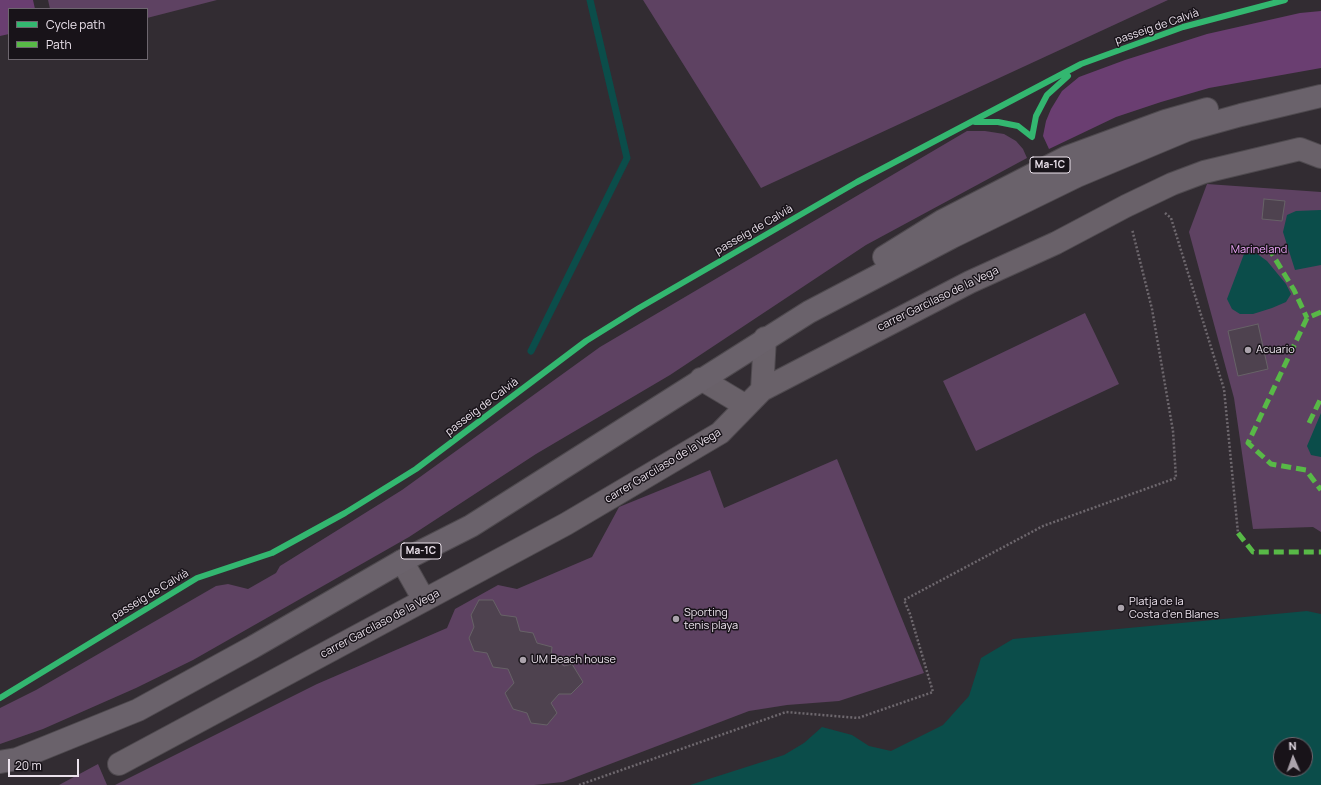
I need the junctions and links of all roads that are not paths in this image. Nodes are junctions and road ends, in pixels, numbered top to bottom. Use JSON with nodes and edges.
{"nodes":[{"id":1,"x":1321,"y":88,"type":"edge"},
{"id":2,"x":1321,"y":96,"type":"edge"},
{"id":3,"x":1321,"y":157,"type":"edge"},
{"id":4,"x":808,"y":312,"type":"junction"},
{"id":5,"x":765,"y":338,"type":"junction"},
{"id":6,"x":701,"y":379,"type":"junction"},
{"id":7,"x":762,"y":390,"type":"junction"},
{"id":8,"x":746,"y":406,"type":"junction"},
{"id":9,"x":402,"y":561,"type":"junction"},
{"id":10,"x":424,"y":600,"type":"junction"},
{"id":11,"x":8,"y":761,"type":"edge"},
{"id":12,"x":119,"y":764,"type":"dead end"},
{"id":13,"x":0,"y":773,"type":"edge"}],
"edges":[{"from":1,"to":4,"type":"main road","number":"Ma-1C"},
{"from":2,"to":4,"type":"main road","number":"Ma-1C"},
{"from":3,"to":7,"type":"street","name":"carrer Garcilaso de la Vega"},
{"from":4,"to":5,"type":"main road","number":"Ma-1C"},
{"from":5,"to":6,"type":"main road","number":"Ma-1C"},
{"from":5,"to":7,"type":"street"},
{"from":6,"to":8,"type":"street"},
{"from":6,"to":9,"type":"main road","number":"Ma-1C"},
{"from":7,"to":8,"type":"street","name":"carrer Garcilaso de la Vega"},
{"from":8,"to":10,"type":"street","name":"carrer Garcilaso de la Vega"},
{"from":9,"to":10,"type":"street"},
{"from":9,"to":11,"type":"main road","number":"Ma-1C"},
{"from":10,"to":12,"type":"street","name":"carrer Garcilaso de la Vega"},
{"from":11,"to":13,"type":"main road","number":"Ma-1C"}]}
